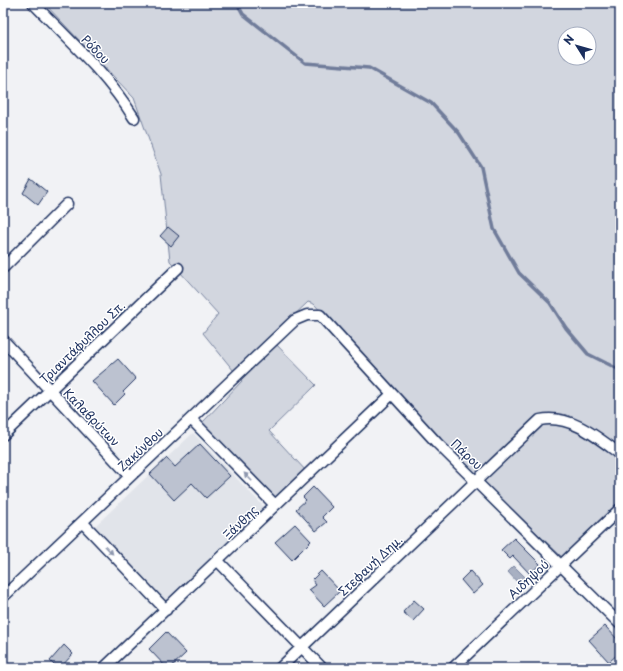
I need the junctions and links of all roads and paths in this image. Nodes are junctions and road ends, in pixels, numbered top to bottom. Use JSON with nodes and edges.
{"nodes":[{"id":1,"x":33,"y":3,"type":"edge"},
{"id":2,"x":134,"y":118,"type":"dead end"},
{"id":3,"x":68,"y":204,"type":"dead end"},
{"id":4,"x":3,"y":268,"type":"edge"},
{"id":5,"x":178,"y":268,"type":"dead end"},
{"id":6,"x":296,"y":320,"type":"joint"},
{"id":7,"x":3,"y":340,"type":"edge"},
{"id":8,"x":49,"y":391,"type":"junction"},
{"id":9,"x":392,"y":394,"type":"junction"},
{"id":10,"x":191,"y":419,"type":"junction"},
{"id":11,"x":3,"y":435,"type":"edge"},
{"id":12,"x":620,"y":454,"type":"edge"},
{"id":13,"x":130,"y":476,"type":"junction"},
{"id":14,"x":477,"y":481,"type":"junction"},
{"id":15,"x":276,"y":505,"type":"junction"},
{"id":16,"x":620,"y":509,"type":"edge"},
{"id":17,"x":82,"y":522,"type":"junction"},
{"id":18,"x":218,"y":561,"type":"junction"},
{"id":19,"x":562,"y":565,"type":"junction"},
{"id":20,"x":3,"y":597,"type":"edge"},
{"id":21,"x":166,"y":610,"type":"junction"},
{"id":22,"x":620,"y":624,"type":"edge"},
{"id":23,"x":302,"y":647,"type":"junction"},
{"id":24,"x":104,"y":668,"type":"edge"},
{"id":25,"x":280,"y":668,"type":"edge"},
{"id":26,"x":322,"y":668,"type":"edge"},
{"id":27,"x":453,"y":668,"type":"edge"}],
"edges":[{"from":1,"to":2,"type":"street","name":"Ρόδου"},
{"from":3,"to":4,"type":"street"},
{"from":5,"to":8,"type":"street","name":"Τριαντάφυλλου Σπ."},
{"from":6,"to":9,"type":"street","name":"Πάρου"},
{"from":6,"to":10,"type":"street","name":"Ζακύνθου"},
{"from":7,"to":8,"type":"street","name":"Καλαβρύτων"},
{"from":8,"to":11,"type":"street","name":"Τριαντάφυλλου Σπ."},
{"from":8,"to":13,"type":"street","name":"Καλαβρύτων"},
{"from":9,"to":14,"type":"street","name":"Πάρου"},
{"from":9,"to":15,"type":"street","name":"Ξάνθης"},
{"from":10,"to":13,"type":"street","name":"Ζακύνθου"},
{"from":15,"to":10,"type":"street","one_way":true},
{"from":12,"to":14,"type":"street","name":"Στεφανή Δημ."},
{"from":13,"to":17,"type":"street","name":"Ζακύνθου"},
{"from":14,"to":19,"type":"street","name":"Πάρου"},
{"from":14,"to":23,"type":"street","name":"Στεφανή Δημ."},
{"from":15,"to":18,"type":"street","name":"Ξάνθης"},
{"from":16,"to":19,"type":"street","name":"Αιδηψού"},
{"from":17,"to":20,"type":"street","name":"Ζακύνθου"},
{"from":17,"to":21,"type":"street","one_way":true},
{"from":18,"to":21,"type":"street","name":"Ξάνθης"},
{"from":18,"to":23,"type":"street"},
{"from":19,"to":22,"type":"street","name":"Πάρου"},
{"from":19,"to":27,"type":"street","name":"Αιδηψού"},
{"from":21,"to":24,"type":"street","name":"Ξάνθης"},
{"from":23,"to":25,"type":"street","name":"Στεφανή Δημ."},
{"from":23,"to":26,"type":"street"}]}
